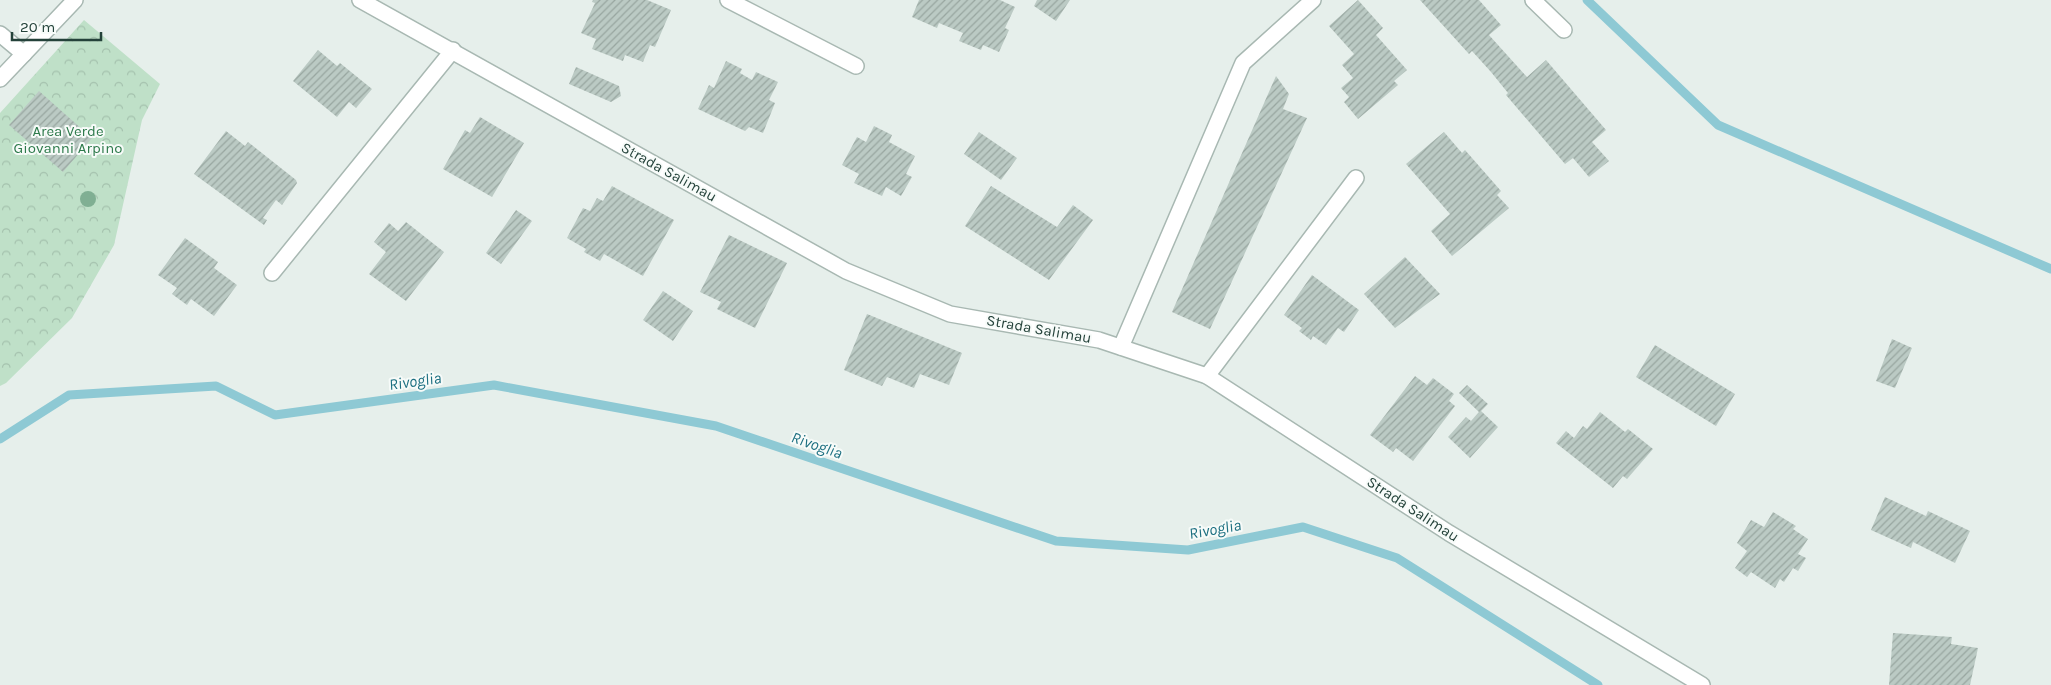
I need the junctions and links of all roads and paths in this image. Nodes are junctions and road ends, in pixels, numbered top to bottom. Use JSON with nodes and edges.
{"nodes":[{"id":1,"x":75,"y":0,"type":"edge"},
{"id":2,"x":360,"y":0,"type":"edge"},
{"id":3,"x":728,"y":0,"type":"edge"},
{"id":4,"x":1313,"y":0,"type":"edge"},
{"id":5,"x":1532,"y":0,"type":"edge"},
{"id":6,"x":1564,"y":30,"type":"dead end"},
{"id":7,"x":0,"y":34,"type":"edge"},
{"id":8,"x":453,"y":50,"type":"junction"},
{"id":9,"x":24,"y":54,"type":"junction"},
{"id":10,"x":856,"y":66,"type":"dead end"},
{"id":11,"x":0,"y":80,"type":"edge"},
{"id":12,"x":1356,"y":178,"type":"dead end"},
{"id":13,"x":272,"y":273,"type":"dead end"},
{"id":14,"x":1121,"y":347,"type":"junction"},
{"id":15,"x":1207,"y":376,"type":"junction"},
{"id":16,"x":1702,"y":685,"type":"edge"}],
"edges":[{"from":1,"to":9,"type":"street"},
{"from":2,"to":8,"type":"street","name":"Strada Salimau"},
{"from":3,"to":10,"type":"street"},
{"from":4,"to":14,"type":"street"},
{"from":5,"to":6,"type":"street"},
{"from":7,"to":9,"type":"street"},
{"from":8,"to":13,"type":"street"},
{"from":8,"to":14,"type":"street","name":"Strada Salimau"},
{"from":9,"to":11,"type":"street"},
{"from":12,"to":15,"type":"street"},
{"from":14,"to":15,"type":"street","name":"Strada Salimau"},
{"from":15,"to":16,"type":"street","name":"Strada Salimau"}]}
